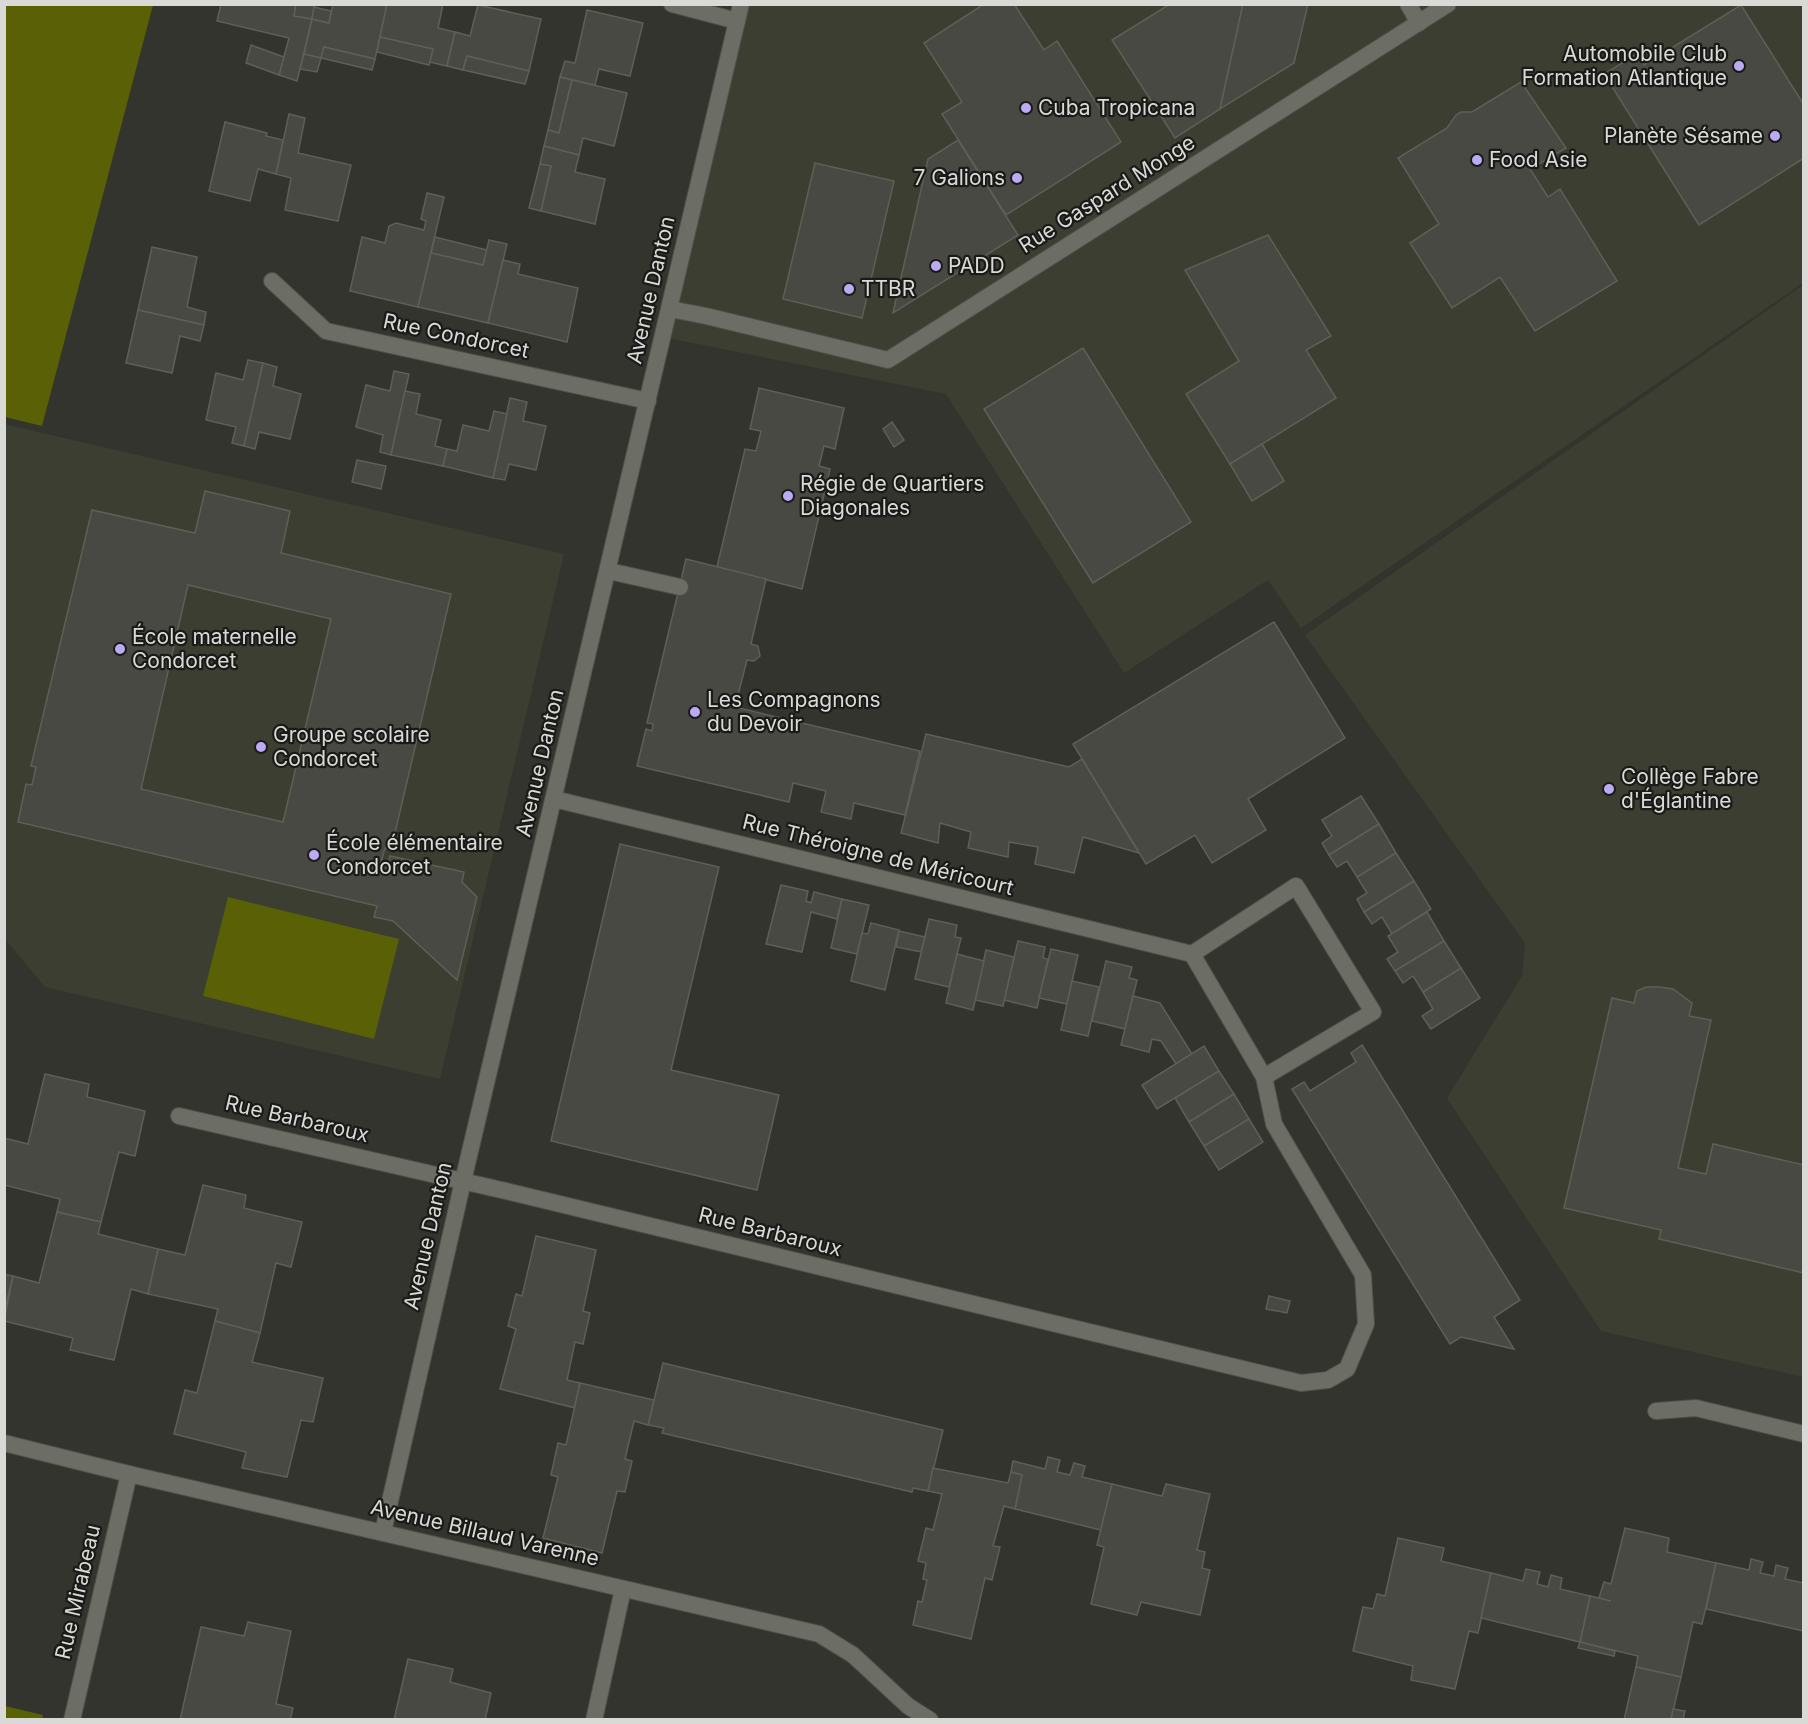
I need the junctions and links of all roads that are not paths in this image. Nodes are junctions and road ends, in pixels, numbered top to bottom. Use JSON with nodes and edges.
{"nodes":[{"id":1,"x":672,"y":4,"type":"edge"},
{"id":2,"x":1408,"y":4,"type":"edge"},
{"id":3,"x":1448,"y":4,"type":"edge"},
{"id":4,"x":739,"y":13,"type":"edge"},
{"id":5,"x":1419,"y":23,"type":"junction"},
{"id":6,"x":272,"y":281,"type":"dead end"},
{"id":7,"x":670,"y":309,"type":"junction"},
{"id":8,"x":648,"y":401,"type":"junction"},
{"id":9,"x":609,"y":571,"type":"junction"},
{"id":10,"x":680,"y":587,"type":"dead end"},
{"id":11,"x":554,"y":798,"type":"junction"},
{"id":12,"x":1192,"y":954,"type":"junction"},
{"id":13,"x":1264,"y":1077,"type":"junction"},
{"id":14,"x":179,"y":1116,"type":"dead end"},
{"id":15,"x":464,"y":1181,"type":"junction"},
{"id":16,"x":1656,"y":1412,"type":"dead end"},
{"id":17,"x":1803,"y":1434,"type":"edge"},
{"id":18,"x":4,"y":1443,"type":"edge"},
{"id":19,"x":129,"y":1474,"type":"junction"},
{"id":20,"x":383,"y":1532,"type":"junction"},
{"id":21,"x":623,"y":1589,"type":"junction"},
{"id":22,"x":72,"y":1719,"type":"edge"},
{"id":23,"x":594,"y":1719,"type":"edge"},
{"id":24,"x":930,"y":1719,"type":"edge"}],
"edges":[{"from":1,"to":4,"type":"street"},
{"from":2,"to":5,"type":"street"},
{"from":3,"to":5,"type":"street","name":"Rue Gaspard Monge"},
{"from":4,"to":7,"type":"street","name":"Avenue Danton"},
{"from":5,"to":7,"type":"street","name":"Rue Gaspard Monge"},
{"from":6,"to":8,"type":"street","name":"Rue Condorcet"},
{"from":7,"to":8,"type":"street","name":"Avenue Danton"},
{"from":8,"to":9,"type":"street","name":"Avenue Danton"},
{"from":9,"to":10,"type":"street"},
{"from":9,"to":11,"type":"street","name":"Avenue Danton"},
{"from":11,"to":12,"type":"street","name":"Rue Théroigne de Méricourt"},
{"from":11,"to":15,"type":"street","name":"Avenue Danton"},
{"from":12,"to":13,"type":"street"},
{"from":12,"to":13,"type":"street"},
{"from":13,"to":15,"type":"street","name":"Rue Barbaroux"},
{"from":14,"to":15,"type":"street","name":"Rue Barbaroux"},
{"from":15,"to":20,"type":"street","name":"Avenue Danton"},
{"from":16,"to":17,"type":"street"},
{"from":18,"to":19,"type":"street","name":"Avenue Billaud Varenne"},
{"from":19,"to":20,"type":"street","name":"Avenue Billaud Varenne"},
{"from":19,"to":22,"type":"street","name":"Rue Mirabeau"},
{"from":20,"to":21,"type":"street","name":"Avenue Billaud Varenne"},
{"from":21,"to":23,"type":"street"},
{"from":21,"to":24,"type":"street","name":"Avenue Billaud Varenne"}]}
